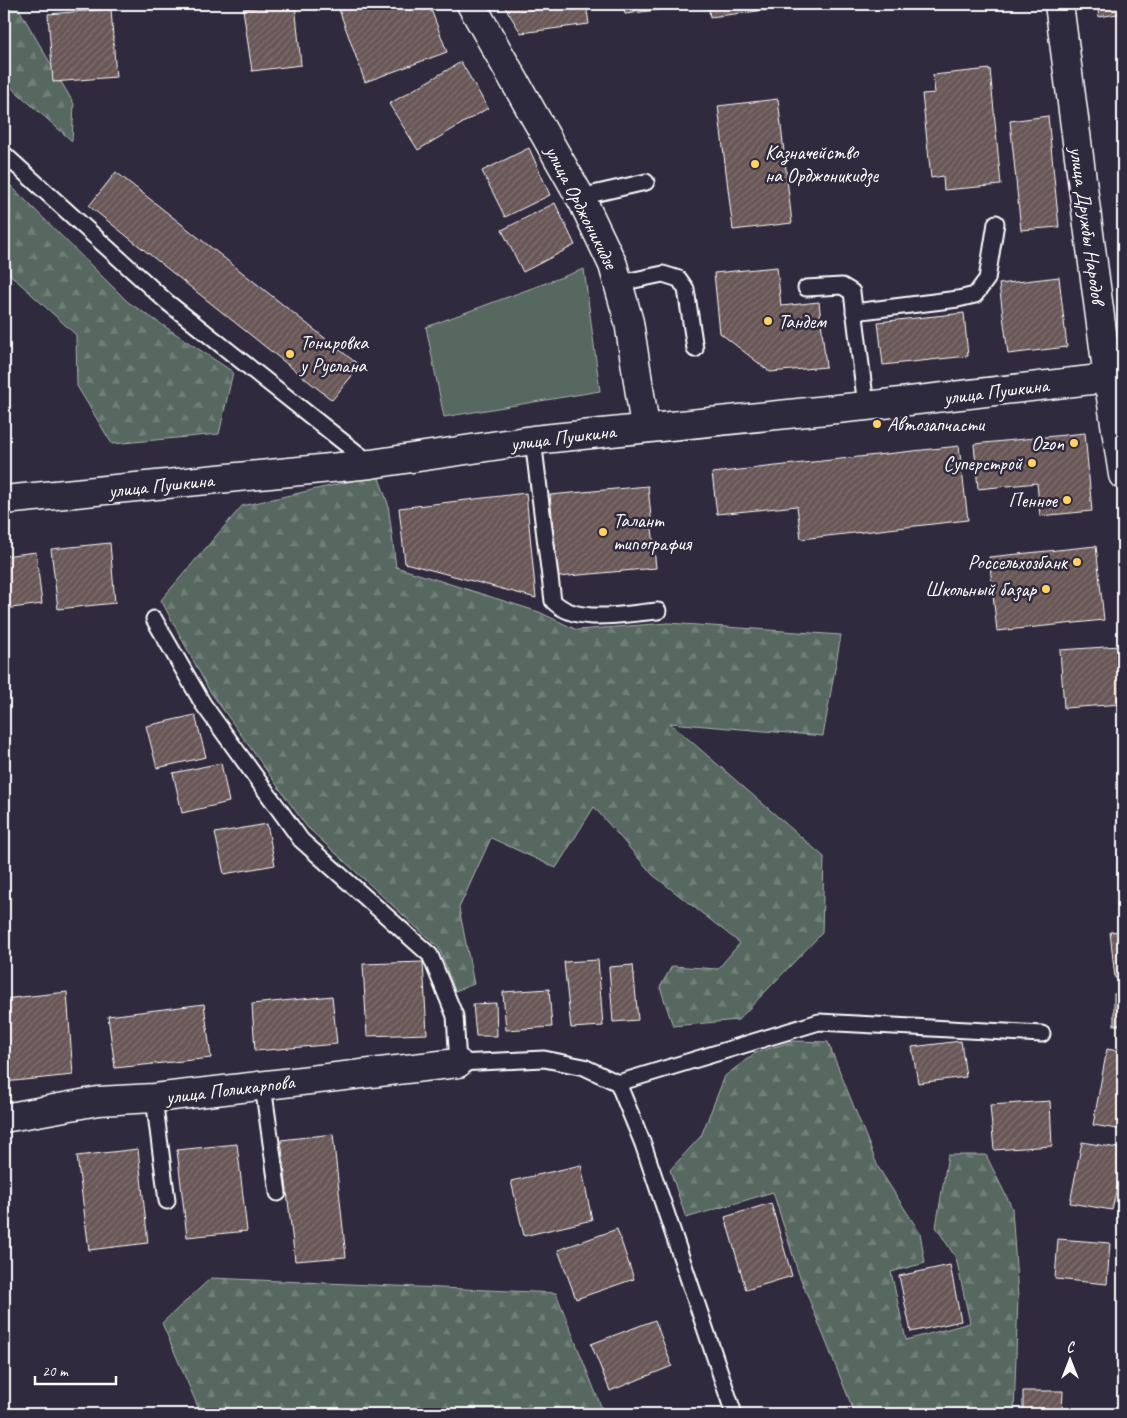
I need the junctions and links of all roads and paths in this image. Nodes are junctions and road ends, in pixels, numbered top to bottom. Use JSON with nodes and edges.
{"nodes":[{"id":1,"x":471,"y":4,"type":"edge"},
{"id":2,"x":1059,"y":4,"type":"edge"},
{"id":3,"x":4,"y":154,"type":"edge"},
{"id":4,"x":646,"y":182,"type":"dead end"},
{"id":5,"x":580,"y":197,"type":"junction"},
{"id":6,"x":996,"y":223,"type":"dead end"},
{"id":7,"x":620,"y":283,"type":"junction"},
{"id":8,"x":806,"y":288,"type":"dead end"},
{"id":9,"x":854,"y":312,"type":"junction"},
{"id":10,"x":695,"y":349,"type":"dead end"},
{"id":11,"x":1116,"y":378,"type":"edge"},
{"id":12,"x":866,"y":406,"type":"junction"},
{"id":13,"x":645,"y":427,"type":"junction"},
{"id":14,"x":533,"y":440,"type":"junction"},
{"id":15,"x":371,"y":464,"type":"junction"},
{"id":16,"x":1123,"y":476,"type":"edge"},
{"id":17,"x":4,"y":500,"type":"edge"},
{"id":18,"x":658,"y":611,"type":"dead end"},
{"id":19,"x":154,"y":619,"type":"dead end"},
{"id":20,"x":1042,"y":1034,"type":"dead end"},
{"id":21,"x":458,"y":1063,"type":"junction"},
{"id":22,"x":618,"y":1083,"type":"junction"},
{"id":23,"x":263,"y":1086,"type":"junction"},
{"id":24,"x":154,"y":1098,"type":"junction"},
{"id":25,"x":4,"y":1118,"type":"edge"},
{"id":26,"x":278,"y":1193,"type":"dead end"},
{"id":27,"x":166,"y":1201,"type":"dead end"},
{"id":28,"x":734,"y":1414,"type":"edge"}],
"edges":[{"from":1,"to":5,"type":"street","name":"улица Орджоникидзе"},
{"from":2,"to":11,"type":"street","name":"улица Дружбы Народов"},
{"from":3,"to":15,"type":"lane"},
{"from":4,"to":5,"type":"lane"},
{"from":5,"to":7,"type":"street","name":"улица Орджоникидзе"},
{"from":6,"to":9,"type":"lane"},
{"from":7,"to":10,"type":"lane"},
{"from":7,"to":13,"type":"street","name":"улица Орджоникидзе"},
{"from":8,"to":9,"type":"lane"},
{"from":9,"to":12,"type":"lane"},
{"from":11,"to":12,"type":"street","name":"улица Пушкина"},
{"from":11,"to":16,"type":"street","name":"улица Дружбы Народов"},
{"from":12,"to":13,"type":"street","name":"улица Пушкина"},
{"from":13,"to":14,"type":"street","name":"улица Пушкина"},
{"from":14,"to":15,"type":"street","name":"улица Пушкина"},
{"from":14,"to":18,"type":"lane"},
{"from":15,"to":17,"type":"street","name":"улица Пушкина"},
{"from":19,"to":21,"type":"lane"},
{"from":20,"to":22,"type":"lane"},
{"from":21,"to":22,"type":"lane"},
{"from":21,"to":23,"type":"street","name":"улица Поликарпова"},
{"from":22,"to":28,"type":"lane"},
{"from":23,"to":24,"type":"street","name":"улица Поликарпова"},
{"from":23,"to":26,"type":"lane"},
{"from":24,"to":25,"type":"street","name":"улица Поликарпова"},
{"from":24,"to":27,"type":"lane"}]}
